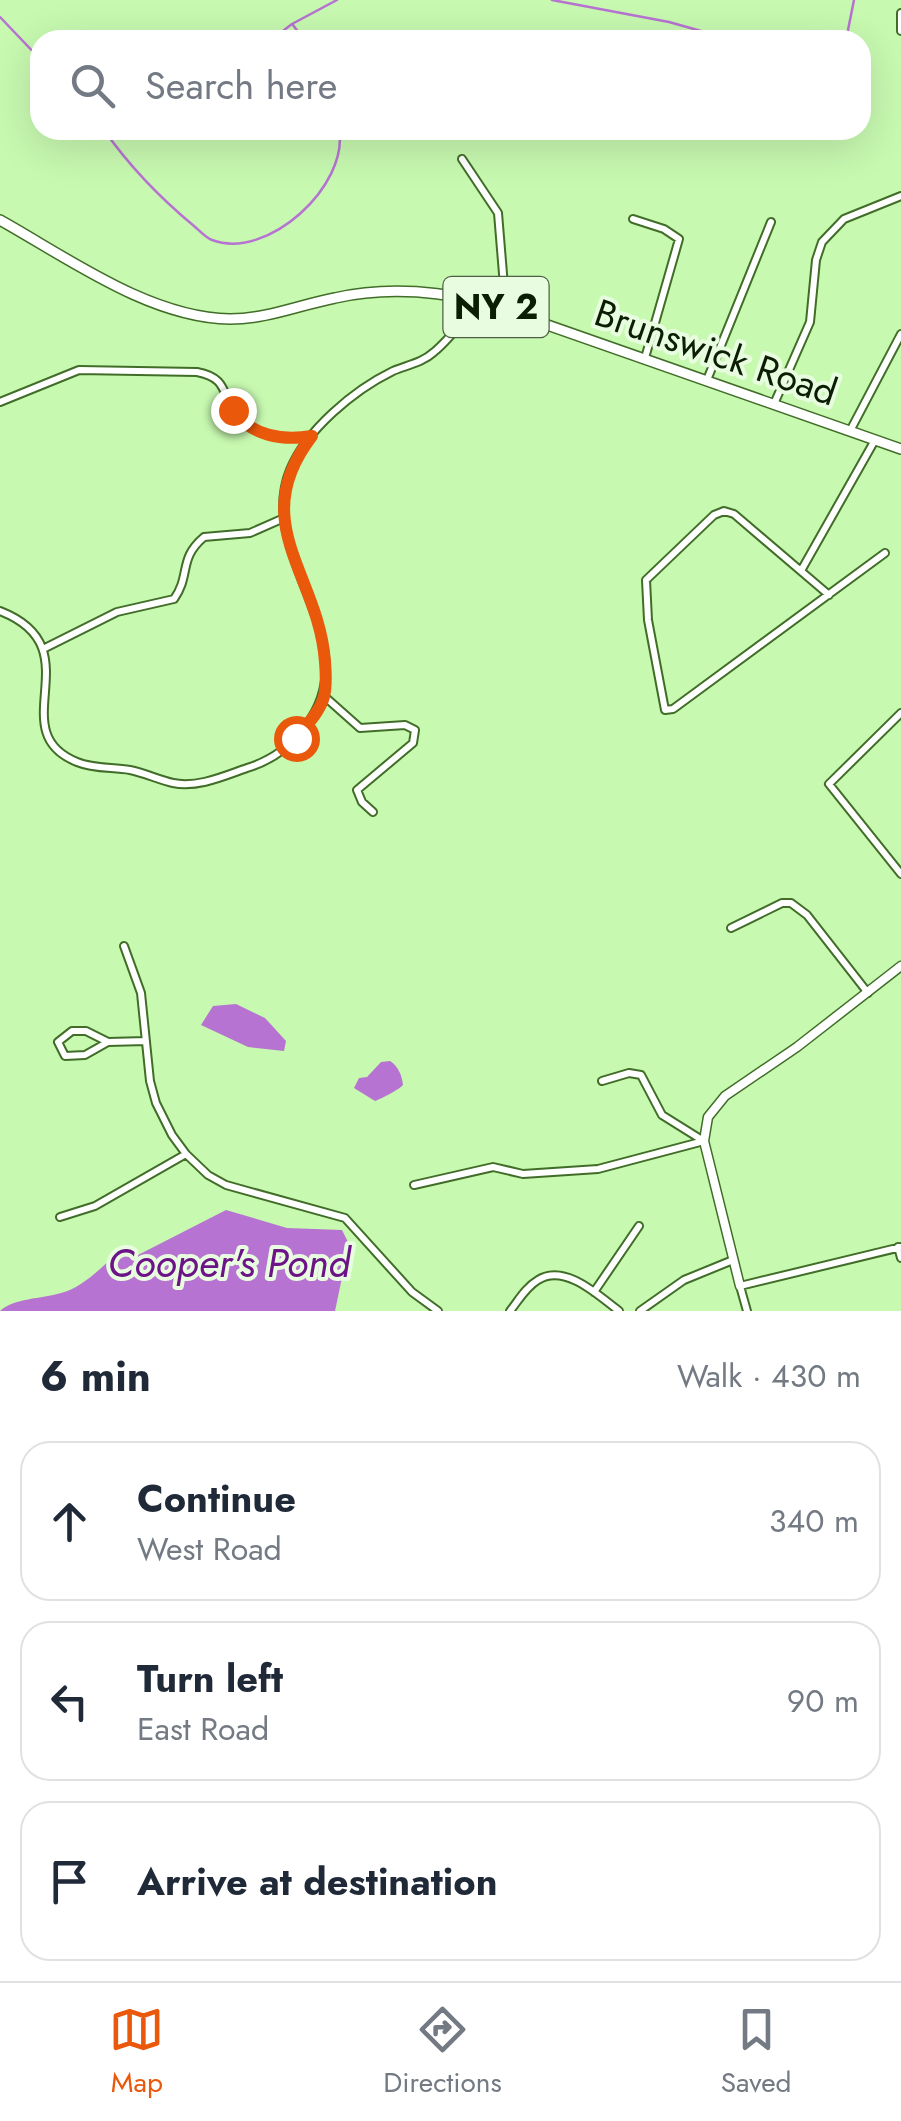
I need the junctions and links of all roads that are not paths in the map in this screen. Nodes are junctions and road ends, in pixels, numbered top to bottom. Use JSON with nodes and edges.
{"nodes":[{"id":1,"x":901,"y":13,"type":"edge"},
{"id":2,"x":901,"y":31,"type":"edge"},
{"id":3,"x":462,"y":159,"type":"dead end"},
{"id":4,"x":901,"y":196,"type":"edge"},
{"id":5,"x":0,"y":220,"type":"edge"},
{"id":6,"x":632,"y":220,"type":"dead end"},
{"id":7,"x":771,"y":222,"type":"dead end"},
{"id":8,"x":479,"y":301,"type":"junction"},
{"id":9,"x":520,"y":316,"type":"junction"},
{"id":10,"x":901,"y":334,"type":"edge"},
{"id":11,"x":644,"y":358,"type":"junction"},
{"id":12,"x":707,"y":380,"type":"junction"},
{"id":13,"x":0,"y":402,"type":"edge"},
{"id":14,"x":774,"y":404,"type":"junction"},
{"id":15,"x":850,"y":430,"type":"junction"},
{"id":16,"x":312,"y":436,"type":"junction"},
{"id":17,"x":875,"y":440,"type":"junction"},
{"id":18,"x":901,"y":449,"type":"edge"},
{"id":19,"x":284,"y":518,"type":"junction"},
{"id":20,"x":885,"y":553,"type":"dead end"},
{"id":21,"x":802,"y":570,"type":"junction"},
{"id":22,"x":829,"y":595,"type":"junction"},
{"id":23,"x":0,"y":611,"type":"edge"},
{"id":24,"x":43,"y":649,"type":"junction"},
{"id":25,"x":324,"y":696,"type":"junction"},
{"id":26,"x":901,"y":713,"type":"edge"},
{"id":27,"x":373,"y":812,"type":"dead end"},
{"id":28,"x":898,"y":863,"type":"edge"},
{"id":29,"x":901,"y":874,"type":"edge"},
{"id":30,"x":731,"y":928,"type":"dead end"},
{"id":31,"x":124,"y":946,"type":"dead end"},
{"id":32,"x":901,"y":966,"type":"edge"},
{"id":33,"x":868,"y":993,"type":"junction"},
{"id":34,"x":108,"y":1042,"type":"junction"},
{"id":35,"x":146,"y":1042,"type":"junction"},
{"id":36,"x":602,"y":1080,"type":"dead end"},
{"id":37,"x":704,"y":1141,"type":"junction"},
{"id":38,"x":186,"y":1154,"type":"junction"},
{"id":39,"x":414,"y":1185,"type":"dead end"},
{"id":40,"x":60,"y":1217,"type":"dead end"},
{"id":41,"x":639,"y":1226,"type":"dead end"},
{"id":42,"x":900,"y":1247,"type":"edge"},
{"id":43,"x":901,"y":1258,"type":"edge"},
{"id":44,"x":733,"y":1260,"type":"junction"},
{"id":45,"x":740,"y":1286,"type":"junction"},
{"id":46,"x":594,"y":1292,"type":"junction"},
{"id":47,"x":420,"y":1300,"type":"junction"},
{"id":48,"x":412,"y":1311,"type":"edge"},
{"id":49,"x":438,"y":1311,"type":"edge"},
{"id":50,"x":510,"y":1311,"type":"edge"},
{"id":51,"x":619,"y":1311,"type":"edge"},
{"id":52,"x":640,"y":1311,"type":"edge"},
{"id":53,"x":746,"y":1311,"type":"edge"}],
"edges":[{"from":1,"to":2,"type":"street"},
{"from":3,"to":9,"type":"street"},
{"from":4,"to":14,"type":"street"},
{"from":5,"to":8,"type":"main road","name":"Brunswick Road","number":"NY 2"},
{"from":6,"to":11,"type":"street"},
{"from":7,"to":12,"type":"street"},
{"from":8,"to":9,"type":"main road","name":"Brunswick Road","number":"NY 2"},
{"from":8,"to":16,"type":"street"},
{"from":9,"to":11,"type":"main road","name":"Brunswick Road","number":"NY 2"},
{"from":10,"to":15,"type":"street"},
{"from":11,"to":12,"type":"main road","name":"Brunswick Road","number":"NY 2"},
{"from":12,"to":14,"type":"main road","name":"Brunswick Road","number":"NY 2"},
{"from":13,"to":16,"type":"street"},
{"from":14,"to":15,"type":"main road","name":"Brunswick Road","number":"NY 2"},
{"from":15,"to":17,"type":"main road","name":"Brunswick Road","number":"NY 2"},
{"from":16,"to":19,"type":"street"},
{"from":17,"to":18,"type":"main road","name":"Brunswick Road","number":"NY 2"},
{"from":17,"to":21,"type":"street"},
{"from":19,"to":24,"type":"street"},
{"from":19,"to":25,"type":"street"},
{"from":20,"to":22,"type":"street"},
{"from":21,"to":22,"type":"street"},
{"from":21,"to":22,"type":"street"},
{"from":23,"to":24,"type":"street"},
{"from":24,"to":25,"type":"street"},
{"from":25,"to":27,"type":"street"},
{"from":26,"to":28,"type":"street"},
{"from":28,"to":29,"type":"street"},
{"from":30,"to":33,"type":"street"},
{"from":31,"to":35,"type":"street"},
{"from":32,"to":33,"type":"street"},
{"from":33,"to":37,"type":"street"},
{"from":34,"to":34,"type":"street"},
{"from":34,"to":35,"type":"street"},
{"from":35,"to":38,"type":"street"},
{"from":36,"to":37,"type":"street"},
{"from":37,"to":39,"type":"street"},
{"from":37,"to":44,"type":"street"},
{"from":38,"to":40,"type":"street"},
{"from":38,"to":47,"type":"street"},
{"from":41,"to":46,"type":"street"},
{"from":42,"to":43,"type":"street"},
{"from":42,"to":45,"type":"street"},
{"from":44,"to":45,"type":"street"},
{"from":44,"to":52,"type":"street"},
{"from":45,"to":53,"type":"street"},
{"from":46,"to":50,"type":"street"},
{"from":46,"to":51,"type":"street"},
{"from":47,"to":48,"type":"street"},
{"from":47,"to":49,"type":"street"}]}
